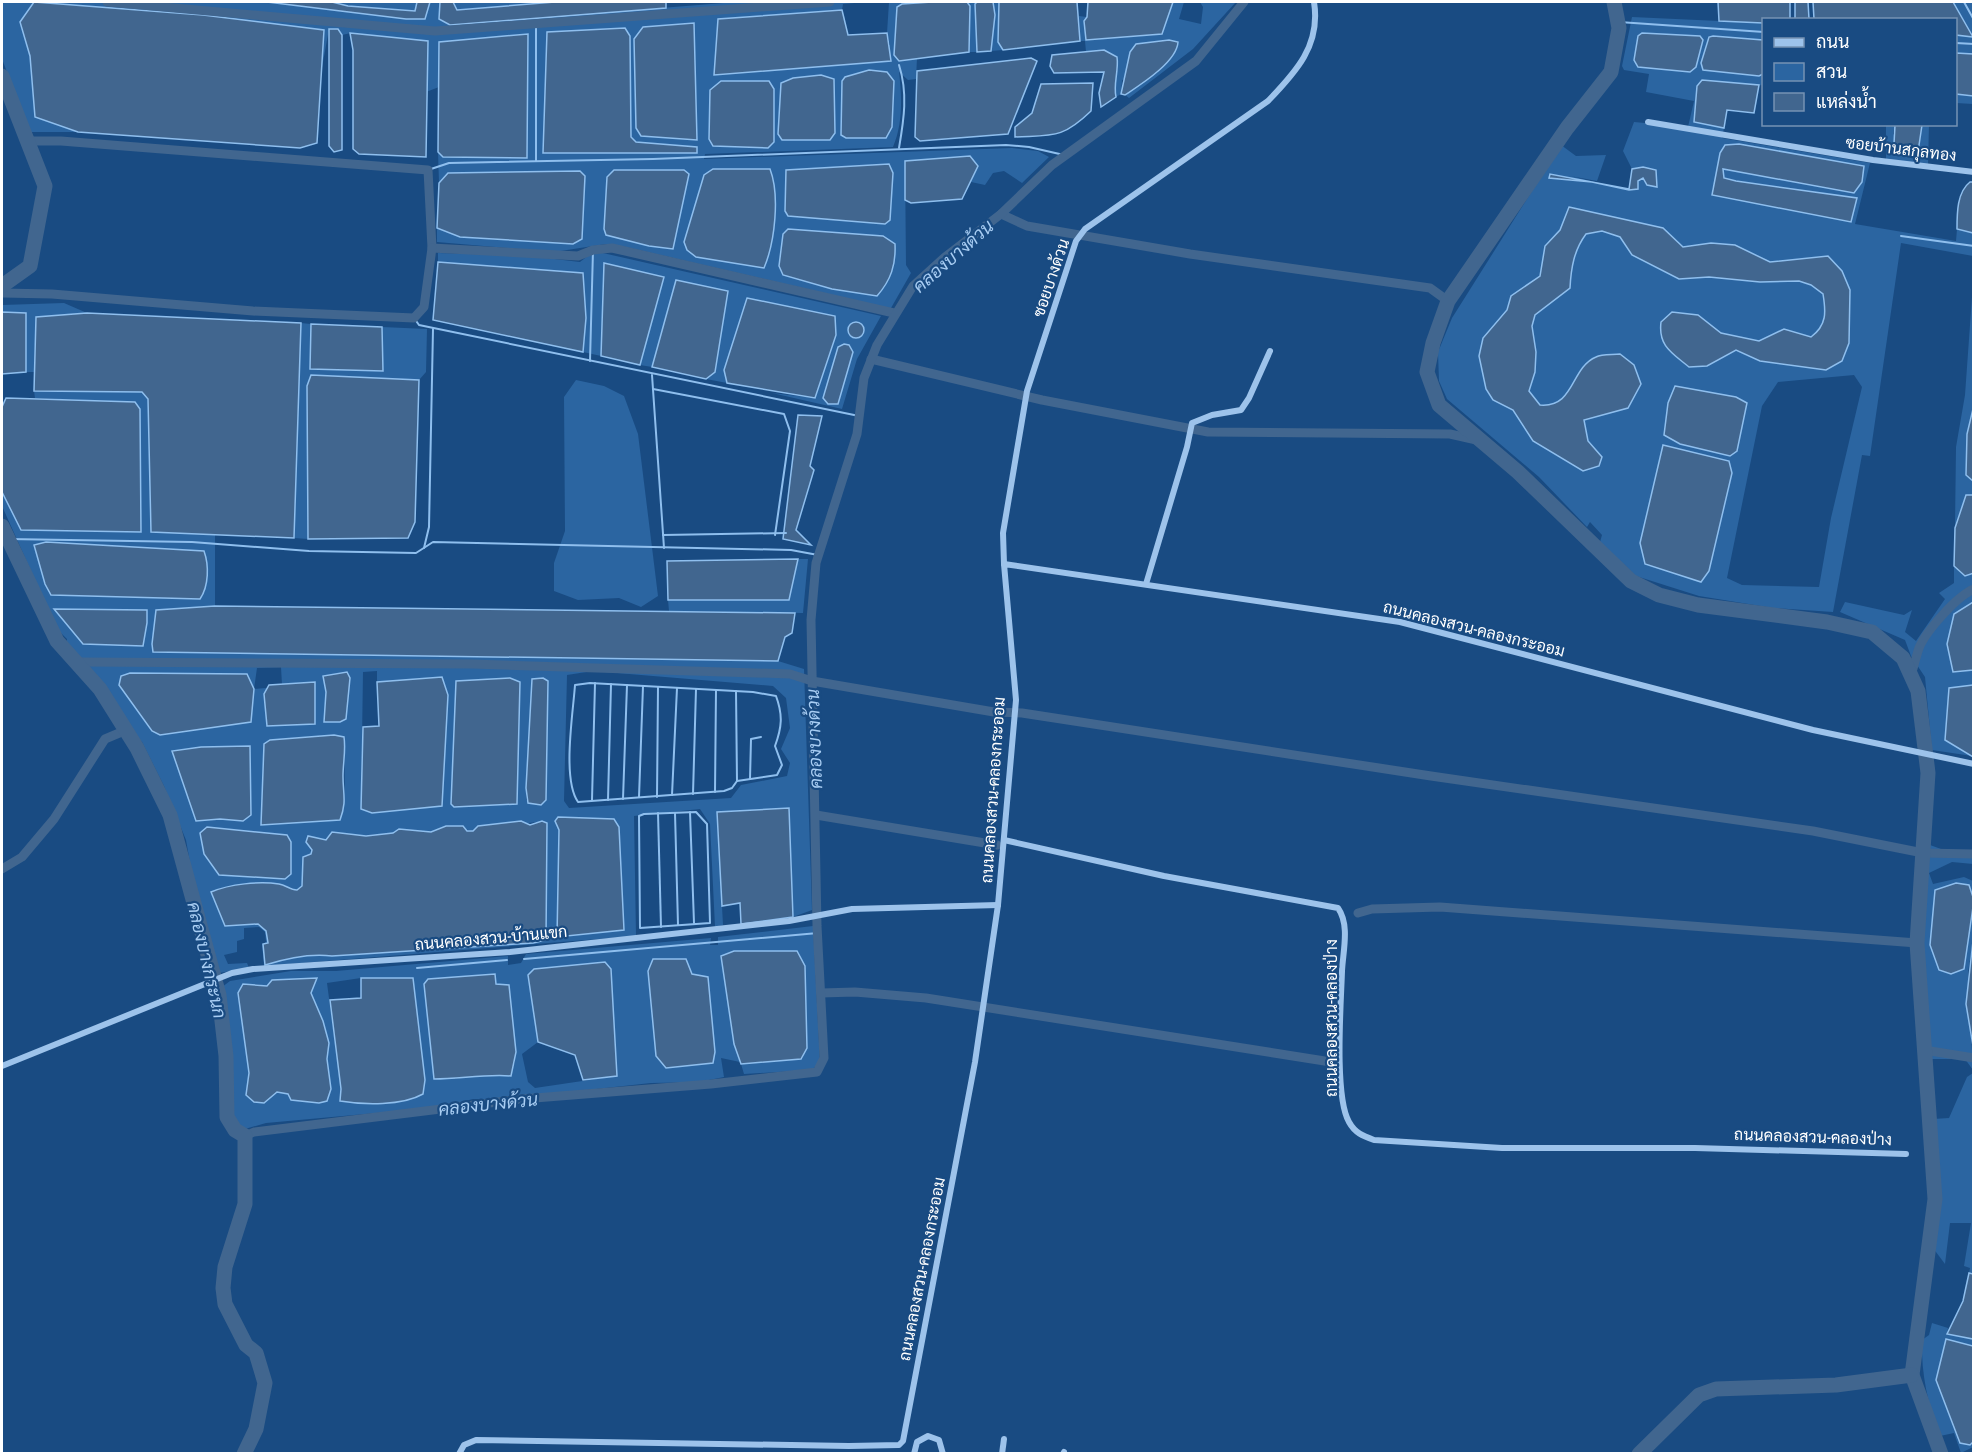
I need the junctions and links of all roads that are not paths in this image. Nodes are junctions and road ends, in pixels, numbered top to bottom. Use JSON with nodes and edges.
{"nodes":[{"id":1,"x":1314,"y":2,"type":"edge"},
{"id":2,"x":1648,"y":122,"type":"dead end"},
{"id":3,"x":1974,"y":172,"type":"edge"},
{"id":4,"x":1270,"y":351,"type":"dead end"},
{"id":5,"x":1004,"y":564,"type":"junction"},
{"id":6,"x":1146,"y":584,"type":"junction"},
{"id":7,"x":1974,"y":764,"type":"edge"},
{"id":8,"x":1004,"y":840,"type":"junction"},
{"id":9,"x":998,"y":905,"type":"junction"},
{"id":10,"x":2,"y":1066,"type":"edge"},
{"id":11,"x":1906,"y":1154,"type":"dead end"},
{"id":12,"x":1004,"y":1439,"type":"dead end"},
{"id":13,"x":901,"y":1443,"type":"junction"},
{"id":14,"x":914,"y":1450,"type":"edge"},
{"id":15,"x":459,"y":1454,"type":"edge"},
{"id":16,"x":898,"y":1454,"type":"edge"},
{"id":17,"x":943,"y":1454,"type":"edge"},
{"id":18,"x":1002,"y":1454,"type":"edge"}],
"edges":[{"from":1,"to":5,"type":"street","name":"ซอยบางด้วน"},
{"from":2,"to":3,"type":"street","name":"ซอยบ้านสกุลทอง"},
{"from":4,"to":6,"type":"street"},
{"from":5,"to":6,"type":"street","name":"ถนนคลองสวน-คลองกระออม"},
{"from":5,"to":8,"type":"street","name":"ถนนคลองสวน-คลองกระออม"},
{"from":6,"to":7,"type":"street","name":"ถนนคลองสวน-คลองกระออม"},
{"from":8,"to":9,"type":"street","name":"ถนนคลองสวน-คลองกระออม"},
{"from":8,"to":11,"type":"street","name":"ถนนคลองสวน-คลองป่าง"},
{"from":9,"to":10,"type":"street","name":"ถนนคลองสวน-บ้านแขก"},
{"from":9,"to":13,"type":"street","name":"ถนนคลองสวน-คลองกระออม"},
{"from":12,"to":18,"type":"street"},
{"from":13,"to":14,"type":"street"},
{"from":13,"to":15,"type":"street"},
{"from":13,"to":16,"type":"street","name":"ถนนคลองสวน-คลองกระออม"},
{"from":14,"to":17,"type":"street"}]}
